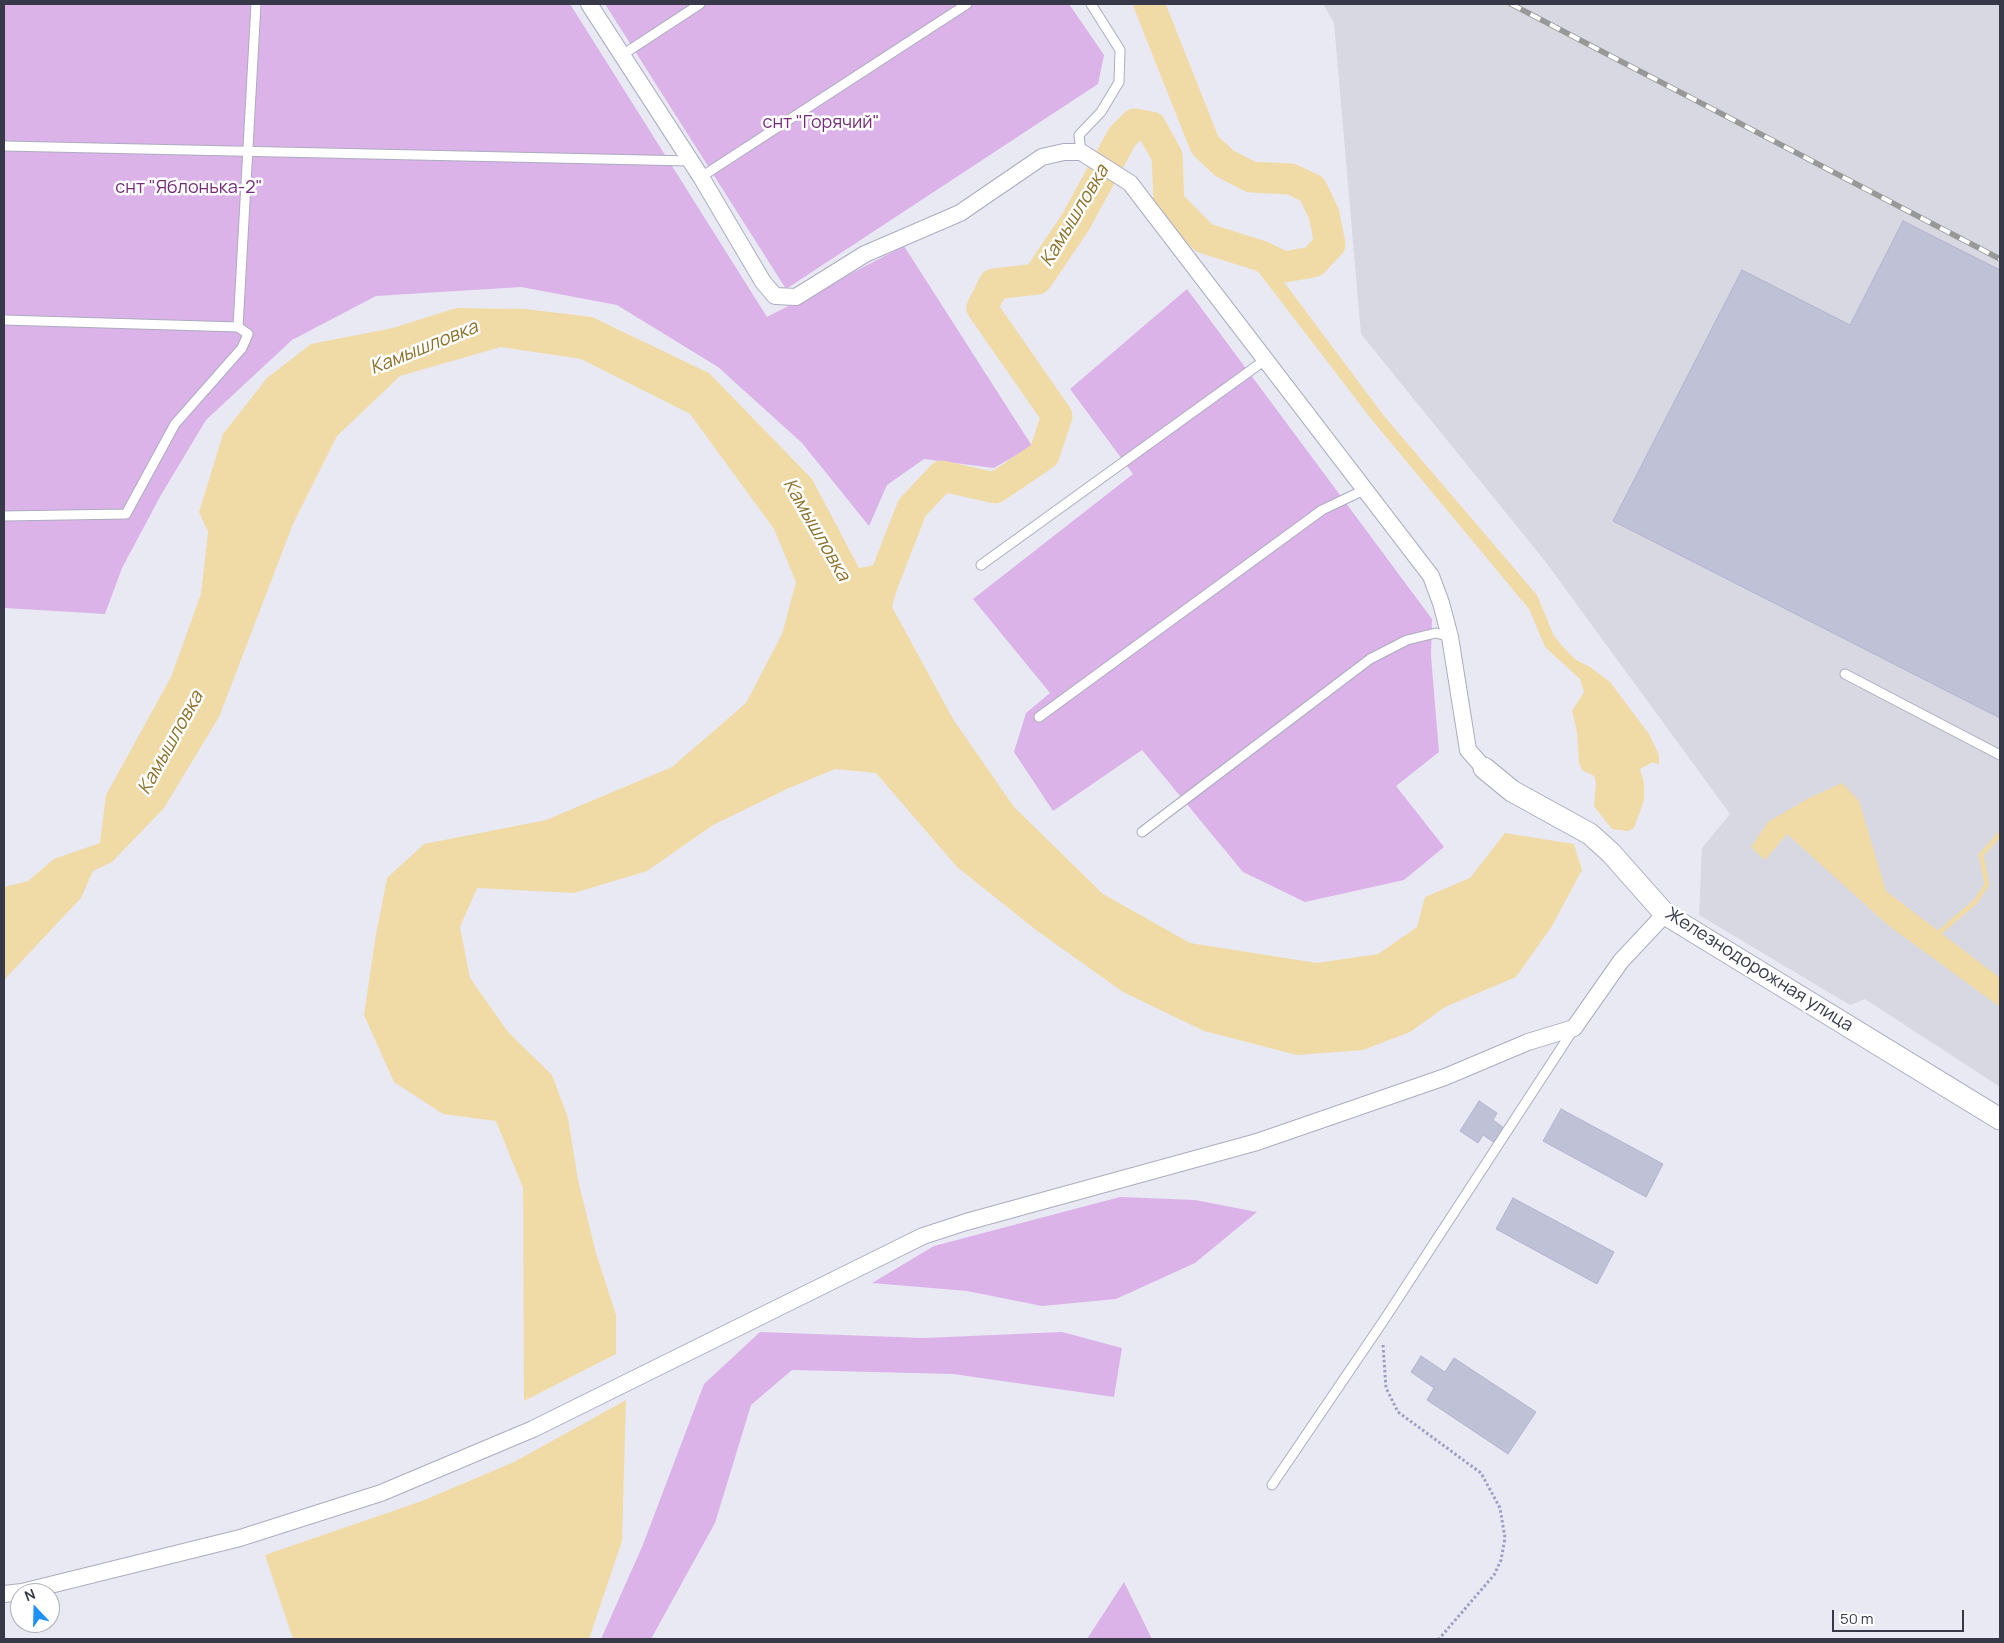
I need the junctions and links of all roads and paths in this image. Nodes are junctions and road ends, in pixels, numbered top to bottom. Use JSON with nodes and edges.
{"nodes":[{"id":1,"x":256,"y":4,"type":"edge"},
{"id":2,"x":589,"y":4,"type":"edge"},
{"id":3,"x":700,"y":4,"type":"edge"},
{"id":4,"x":967,"y":4,"type":"edge"},
{"id":5,"x":1091,"y":4,"type":"edge"},
{"id":6,"x":622,"y":54,"type":"junction"},
{"id":7,"x":4,"y":146,"type":"edge"},
{"id":8,"x":249,"y":152,"type":"junction"},
{"id":9,"x":1081,"y":152,"type":"junction"},
{"id":10,"x":690,"y":161,"type":"junction"},
{"id":11,"x":701,"y":177,"type":"junction"},
{"id":12,"x":4,"y":320,"type":"edge"},
{"id":13,"x":238,"y":327,"type":"junction"},
{"id":14,"x":1265,"y":360,"type":"junction"},
{"id":15,"x":1364,"y":490,"type":"junction"},
{"id":16,"x":4,"y":516,"type":"edge"},
{"id":17,"x":981,"y":565,"type":"dead end"},
{"id":18,"x":1450,"y":637,"type":"junction"},
{"id":19,"x":1845,"y":674,"type":"dead end"},
{"id":20,"x":1039,"y":717,"type":"dead end"},
{"id":21,"x":2000,"y":755,"type":"edge"},
{"id":22,"x":1484,"y":768,"type":"joint"},
{"id":23,"x":1142,"y":832,"type":"dead end"},
{"id":24,"x":1665,"y":914,"type":"junction"},
{"id":25,"x":1574,"y":1028,"type":"junction"},
{"id":26,"x":2000,"y":1119,"type":"edge"},
{"id":27,"x":1384,"y":1320,"type":"junction"},
{"id":28,"x":1272,"y":1485,"type":"dead end"},
{"id":29,"x":4,"y":1594,"type":"edge"},
{"id":30,"x":1439,"y":1639,"type":"edge"}],
"edges":[{"from":1,"to":8,"type":"lane"},
{"from":2,"to":6,"type":"street"},
{"from":3,"to":6,"type":"lane"},
{"from":4,"to":11,"type":"lane"},
{"from":5,"to":9,"type":"lane"},
{"from":6,"to":10,"type":"street"},
{"from":7,"to":8,"type":"lane"},
{"from":8,"to":10,"type":"lane"},
{"from":8,"to":13,"type":"lane"},
{"from":9,"to":11,"type":"street"},
{"from":9,"to":14,"type":"street"},
{"from":10,"to":11,"type":"street"},
{"from":12,"to":13,"type":"lane"},
{"from":13,"to":16,"type":"lane"},
{"from":14,"to":15,"type":"street"},
{"from":14,"to":17,"type":"lane"},
{"from":15,"to":18,"type":"street"},
{"from":15,"to":20,"type":"lane"},
{"from":18,"to":22,"type":"street"},
{"from":18,"to":23,"type":"lane"},
{"from":19,"to":21,"type":"lane"},
{"from":22,"to":24,"type":"street","name":"Железнодорожная улица"},
{"from":24,"to":25,"type":"street"},
{"from":24,"to":26,"type":"street","name":"Железнодорожная улица"},
{"from":25,"to":27,"type":"lane"},
{"from":25,"to":29,"type":"street"},
{"from":27,"to":28,"type":"lane"},
{"from":27,"to":30,"type":"path"}]}
